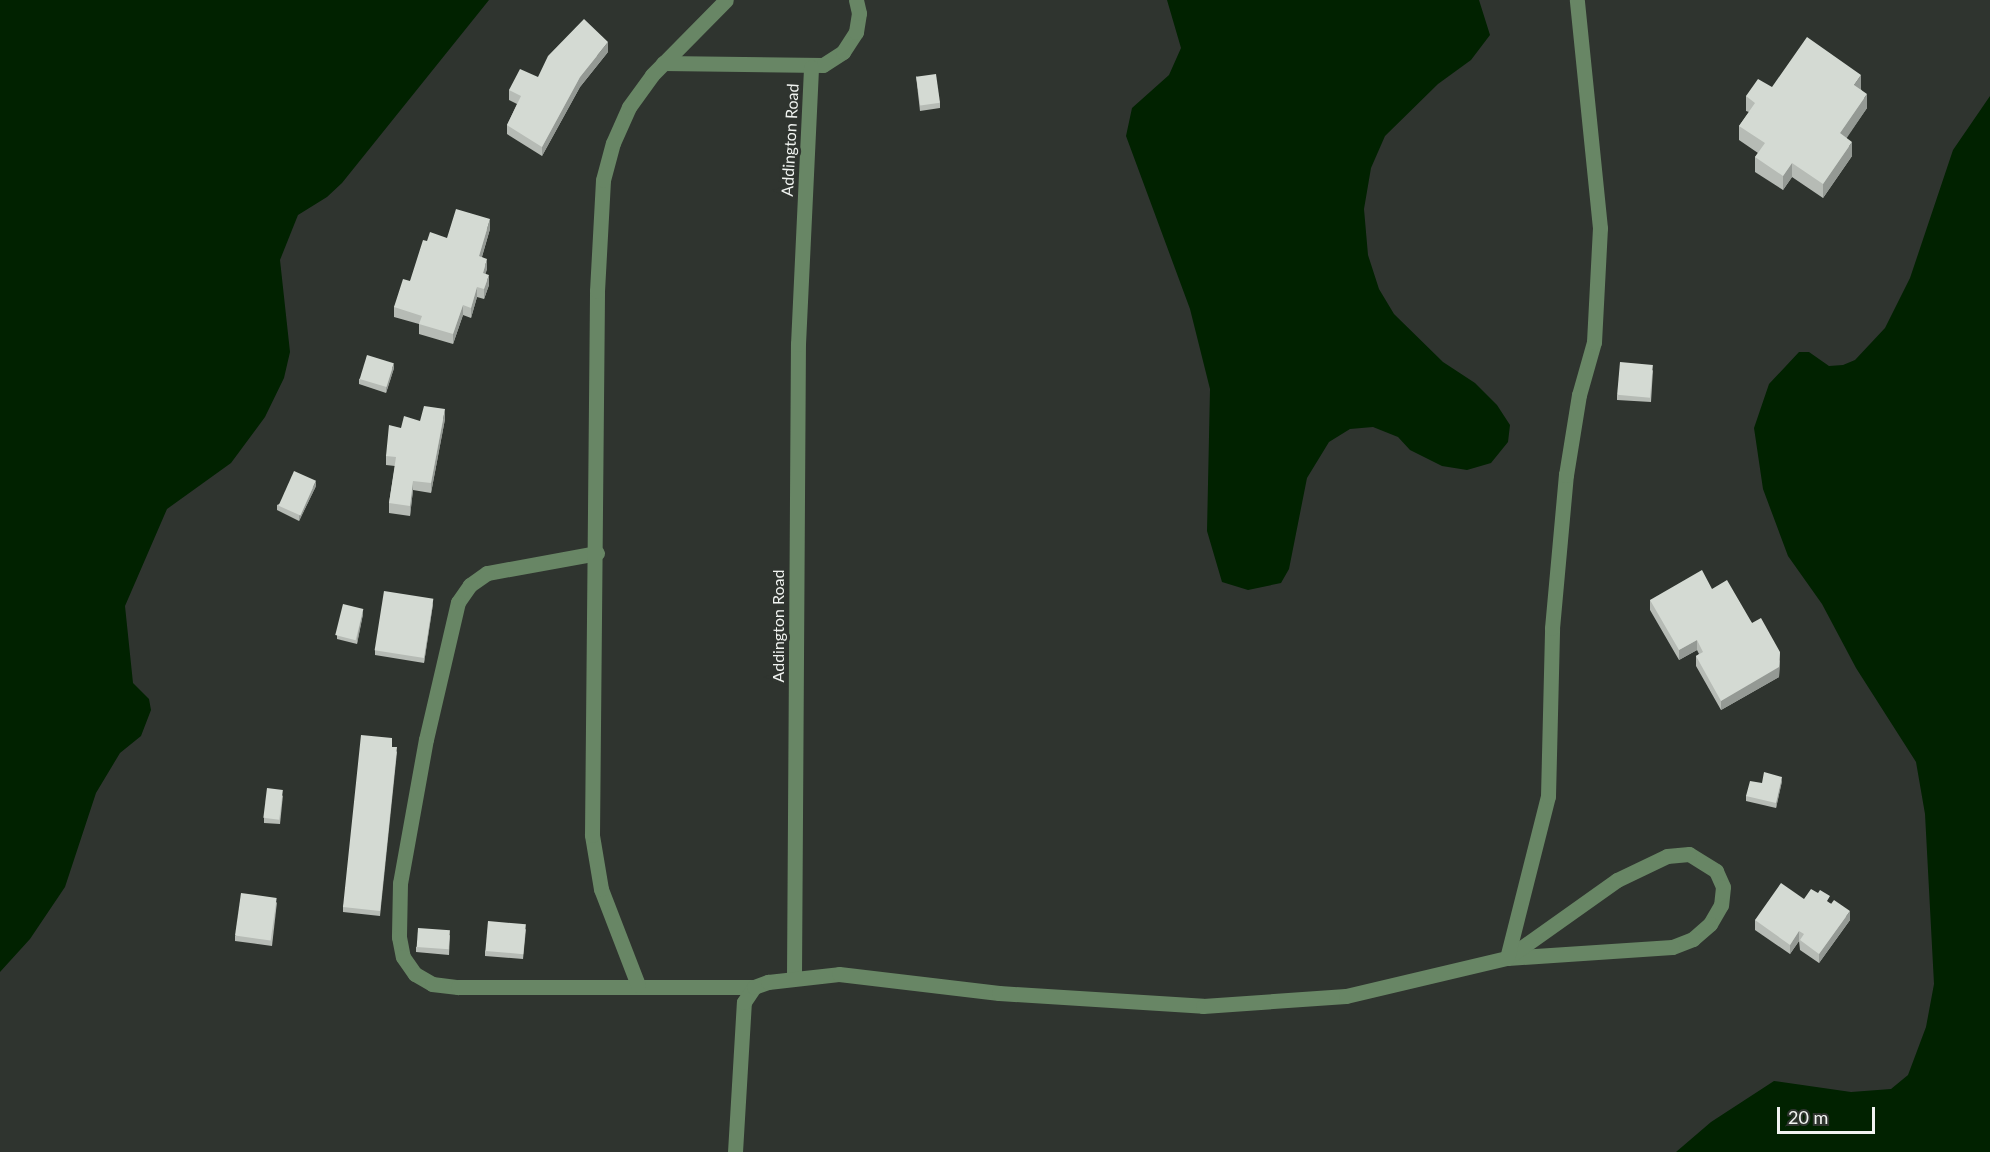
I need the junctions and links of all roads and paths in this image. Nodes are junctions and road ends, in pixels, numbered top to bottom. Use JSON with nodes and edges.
{"nodes":[{"id":1,"x":726,"y":0,"type":"edge"},
{"id":2,"x":856,"y":0,"type":"edge"},
{"id":3,"x":1577,"y":0,"type":"edge"},
{"id":4,"x":663,"y":63,"type":"junction"},
{"id":5,"x":811,"y":67,"type":"junction"},
{"id":6,"x":597,"y":553,"type":"junction"},
{"id":7,"x":1507,"y":958,"type":"junction"},
{"id":8,"x":794,"y":976,"type":"junction"},
{"id":9,"x":638,"y":985,"type":"junction"},
{"id":10,"x":754,"y":987,"type":"junction"},
{"id":11,"x":735,"y":1152,"type":"edge"}],
"edges":[{"from":1,"to":4,"type":"street"},
{"from":2,"to":5,"type":"street"},
{"from":3,"to":7,"type":"street"},
{"from":4,"to":5,"type":"street"},
{"from":4,"to":6,"type":"street"},
{"from":5,"to":8,"type":"street","name":"Addington Road"},
{"from":6,"to":9,"type":"street"},
{"from":6,"to":9,"type":"street"},
{"from":7,"to":7,"type":"street"},
{"from":7,"to":8,"type":"street"},
{"from":8,"to":10,"type":"street"},
{"from":9,"to":10,"type":"street"},
{"from":10,"to":11,"type":"street"}]}
